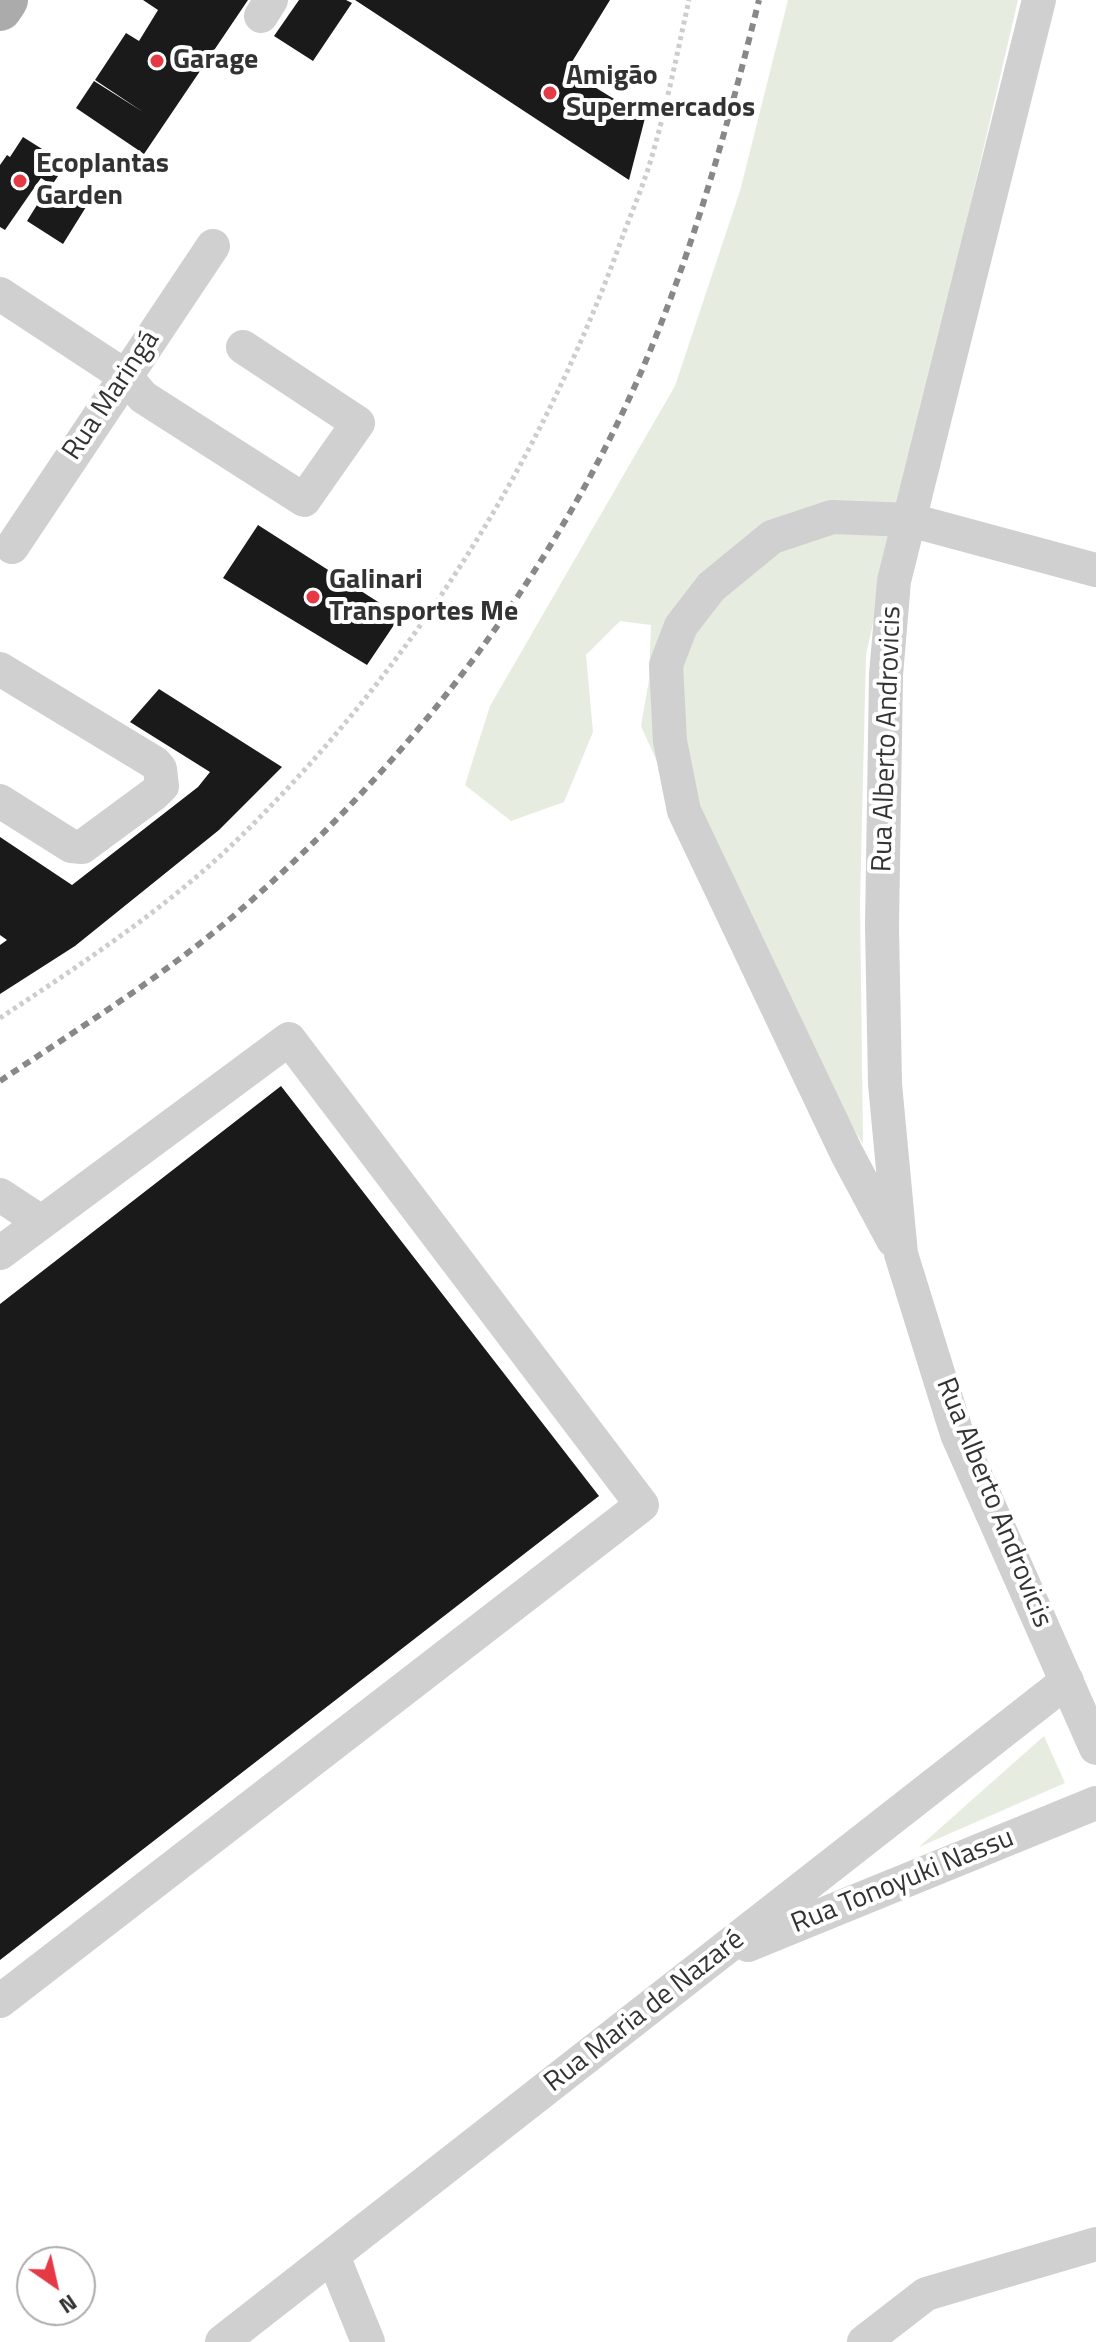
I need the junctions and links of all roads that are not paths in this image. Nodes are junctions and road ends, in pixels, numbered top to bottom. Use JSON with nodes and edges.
{"nodes":[{"id":1,"x":6,"y":0,"type":"edge"},
{"id":2,"x":1039,"y":0,"type":"edge"},
{"id":3,"x":0,"y":9,"type":"edge"},
{"id":4,"x":213,"y":246,"type":"dead end"},
{"id":5,"x":0,"y":294,"type":"edge"},
{"id":6,"x":243,"y":347,"type":"dead end"},
{"id":7,"x":125,"y":376,"type":"junction"},
{"id":8,"x":910,"y":520,"type":"junction"},
{"id":9,"x":12,"y":547,"type":"dead end"},
{"id":10,"x":1096,"y":570,"type":"edge"},
{"id":11,"x":0,"y":669,"type":"edge"},
{"id":12,"x":0,"y":801,"type":"edge"},
{"id":13,"x":0,"y":1195,"type":"edge"},
{"id":14,"x":41,"y":1222,"type":"junction"},
{"id":15,"x":0,"y":1253,"type":"edge"},
{"id":16,"x":901,"y":1254,"type":"junction"},
{"id":17,"x":1067,"y":1681,"type":"junction"},
{"id":18,"x":1096,"y":1748,"type":"edge"},
{"id":19,"x":1096,"y":1803,"type":"edge"},
{"id":20,"x":710,"y":1961,"type":"junction"},
{"id":21,"x":0,"y":2001,"type":"edge"},
{"id":22,"x":1096,"y":2244,"type":"edge"},
{"id":23,"x":333,"y":2256,"type":"junction"},
{"id":24,"x":222,"y":2342,"type":"edge"},
{"id":25,"x":368,"y":2342,"type":"edge"},
{"id":26,"x":864,"y":2342,"type":"edge"}],
"edges":[{"from":1,"to":3,"type":"main road"},
{"from":2,"to":8,"type":"street","name":"Rua Alberto Androvicis"},
{"from":4,"to":7,"type":"street","name":"Rua Maringá"},
{"from":5,"to":7,"type":"street"},
{"from":6,"to":7,"type":"street"},
{"from":7,"to":9,"type":"street","name":"Rua Maringá"},
{"from":8,"to":10,"type":"street","name":"Rua Alberto Androvicis"},
{"from":8,"to":16,"type":"street","name":"Rua Alberto Androvicis"},
{"from":8,"to":16,"type":"street","name":"Rua Alberto Androvicis"},
{"from":11,"to":12,"type":"street"},
{"from":13,"to":14,"type":"street"},
{"from":14,"to":15,"type":"street"},
{"from":14,"to":21,"type":"street"},
{"from":16,"to":17,"type":"street","name":"Rua Alberto Androvicis"},
{"from":17,"to":18,"type":"street","name":"Rua Alberto Androvicis"},
{"from":17,"to":20,"type":"street","name":"Rua Maria de Nazaré"},
{"from":19,"to":20,"type":"street","name":"Rua Tonoyuki Nassu"},
{"from":20,"to":23,"type":"street","name":"Rua Maria de Nazaré"},
{"from":22,"to":26,"type":"street"},
{"from":23,"to":24,"type":"street","name":"Rua Maria de Nazaré"},
{"from":23,"to":25,"type":"street"}]}
